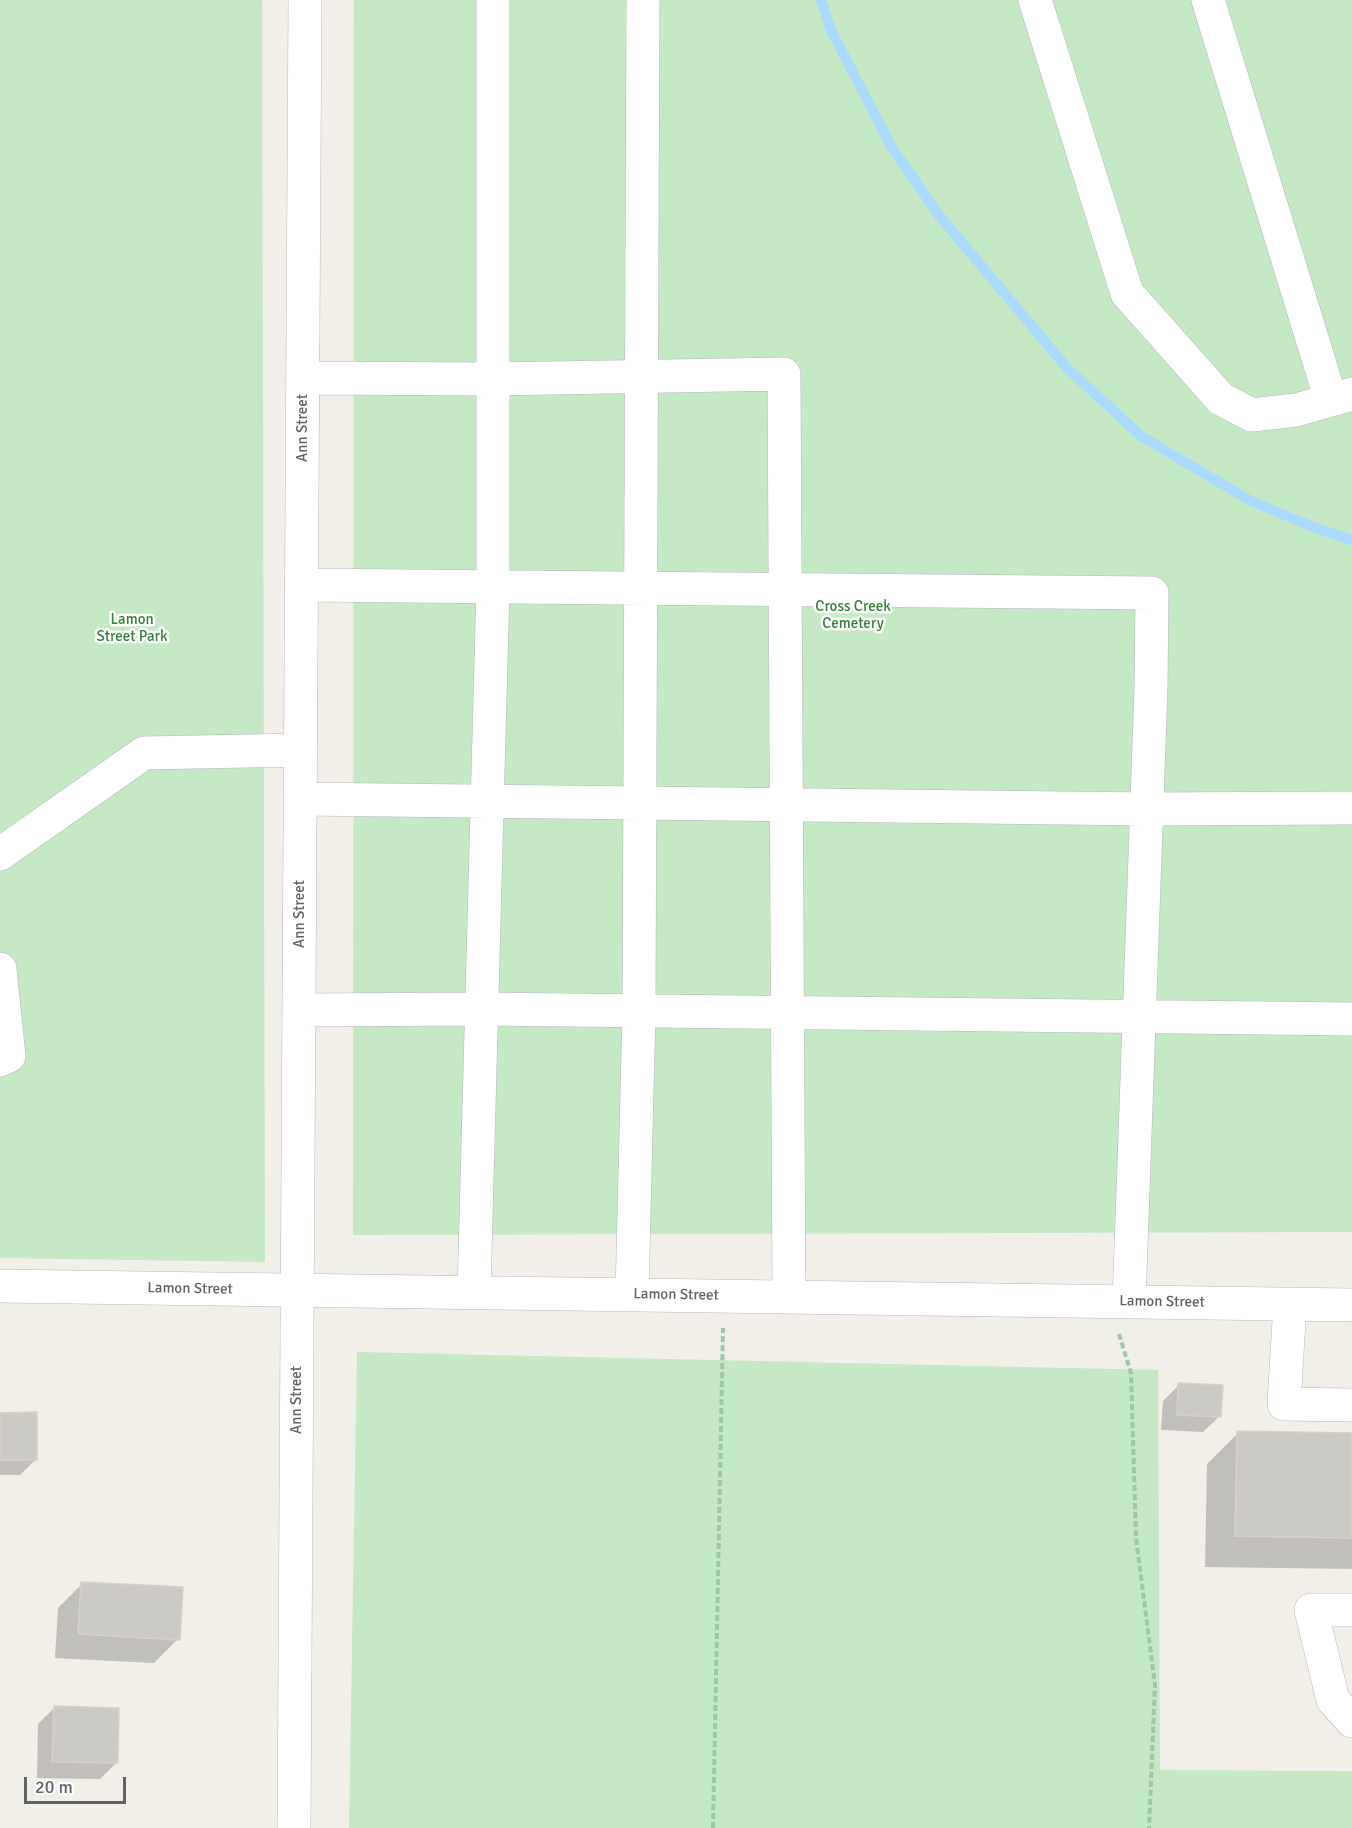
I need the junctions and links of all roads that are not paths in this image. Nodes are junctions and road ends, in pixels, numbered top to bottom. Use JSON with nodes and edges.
{"nodes":[{"id":1,"x":305,"y":0,"type":"edge"},
{"id":2,"x":493,"y":0,"type":"edge"},
{"id":3,"x":643,"y":0,"type":"edge"},
{"id":4,"x":1035,"y":0,"type":"edge"},
{"id":5,"x":1208,"y":0,"type":"edge"},
{"id":6,"x":640,"y":377,"type":"junction"},
{"id":7,"x":303,"y":378,"type":"junction"},
{"id":8,"x":493,"y":379,"type":"junction"},
{"id":9,"x":1342,"y":397,"type":"edge"},
{"id":10,"x":302,"y":585,"type":"junction"},
{"id":11,"x":493,"y":587,"type":"junction"},
{"id":12,"x":640,"y":588,"type":"junction"},
{"id":13,"x":785,"y":589,"type":"junction"},
{"id":14,"x":301,"y":750,"type":"junction"},
{"id":15,"x":301,"y":799,"type":"junction"},
{"id":16,"x":486,"y":801,"type":"junction"},
{"id":17,"x":639,"y":803,"type":"junction"},
{"id":18,"x":786,"y":804,"type":"junction"},
{"id":19,"x":1352,"y":808,"type":"edge"},
{"id":20,"x":1147,"y":809,"type":"junction"},
{"id":21,"x":0,"y":854,"type":"edge"},
{"id":22,"x":0,"y":969,"type":"edge"},
{"id":23,"x":481,"y":1009,"type":"junction"},
{"id":24,"x":299,"y":1010,"type":"junction"},
{"id":25,"x":639,"y":1011,"type":"junction"},
{"id":26,"x":787,"y":1012,"type":"junction"},
{"id":27,"x":1139,"y":1015,"type":"junction"},
{"id":28,"x":1352,"y":1019,"type":"edge"},
{"id":29,"x":0,"y":1060,"type":"edge"},
{"id":30,"x":0,"y":1286,"type":"edge"},
{"id":31,"x":297,"y":1290,"type":"junction"},
{"id":32,"x":474,"y":1292,"type":"junction"},
{"id":33,"x":632,"y":1295,"type":"junction"},
{"id":34,"x":789,"y":1297,"type":"junction"},
{"id":35,"x":1119,"y":1302,"type":"junction"},
{"id":36,"x":1290,"y":1304,"type":"junction"},
{"id":37,"x":1352,"y":1305,"type":"edge"},
{"id":38,"x":1352,"y":1405,"type":"edge"},
{"id":39,"x":1352,"y":1611,"type":"edge"},
{"id":40,"x":1352,"y":1721,"type":"edge"},
{"id":41,"x":294,"y":1828,"type":"edge"}],
"edges":[{"from":1,"to":7,"type":"street","name":"Ann Street"},
{"from":2,"to":8,"type":"street"},
{"from":3,"to":6,"type":"street"},
{"from":4,"to":9,"type":"street"},
{"from":5,"to":9,"type":"street"},
{"from":6,"to":8,"type":"street"},
{"from":6,"to":12,"type":"street"},
{"from":6,"to":13,"type":"street"},
{"from":7,"to":8,"type":"street"},
{"from":7,"to":10,"type":"street","name":"Ann Street"},
{"from":8,"to":11,"type":"street"},
{"from":10,"to":11,"type":"street"},
{"from":10,"to":14,"type":"street","name":"Ann Street"},
{"from":11,"to":12,"type":"street"},
{"from":11,"to":16,"type":"street"},
{"from":12,"to":13,"type":"street"},
{"from":12,"to":17,"type":"street"},
{"from":13,"to":18,"type":"street"},
{"from":13,"to":20,"type":"street"},
{"from":14,"to":15,"type":"street","name":"Ann Street"},
{"from":14,"to":21,"type":"street"},
{"from":15,"to":16,"type":"street"},
{"from":15,"to":24,"type":"street","name":"Ann Street"},
{"from":16,"to":17,"type":"street"},
{"from":16,"to":23,"type":"street"},
{"from":17,"to":18,"type":"street"},
{"from":17,"to":25,"type":"street"},
{"from":18,"to":20,"type":"street"},
{"from":18,"to":26,"type":"street"},
{"from":19,"to":20,"type":"street"},
{"from":20,"to":27,"type":"street"},
{"from":22,"to":29,"type":"street"},
{"from":23,"to":24,"type":"street"},
{"from":23,"to":25,"type":"street"},
{"from":23,"to":32,"type":"street"},
{"from":24,"to":31,"type":"street","name":"Ann Street"},
{"from":25,"to":26,"type":"street"},
{"from":25,"to":33,"type":"street"},
{"from":26,"to":27,"type":"street"},
{"from":26,"to":34,"type":"street"},
{"from":27,"to":28,"type":"street"},
{"from":27,"to":35,"type":"street"},
{"from":30,"to":31,"type":"street","name":"Lamon Street"},
{"from":31,"to":32,"type":"street","name":"Lamon Street"},
{"from":31,"to":41,"type":"street","name":"Ann Street"},
{"from":32,"to":33,"type":"street","name":"Lamon Street"},
{"from":33,"to":34,"type":"street","name":"Lamon Street"},
{"from":34,"to":35,"type":"street","name":"Lamon Street"},
{"from":35,"to":36,"type":"street","name":"Lamon Street"},
{"from":36,"to":37,"type":"street","name":"Lamon Street"},
{"from":36,"to":38,"type":"street"},
{"from":39,"to":40,"type":"street"}]}
